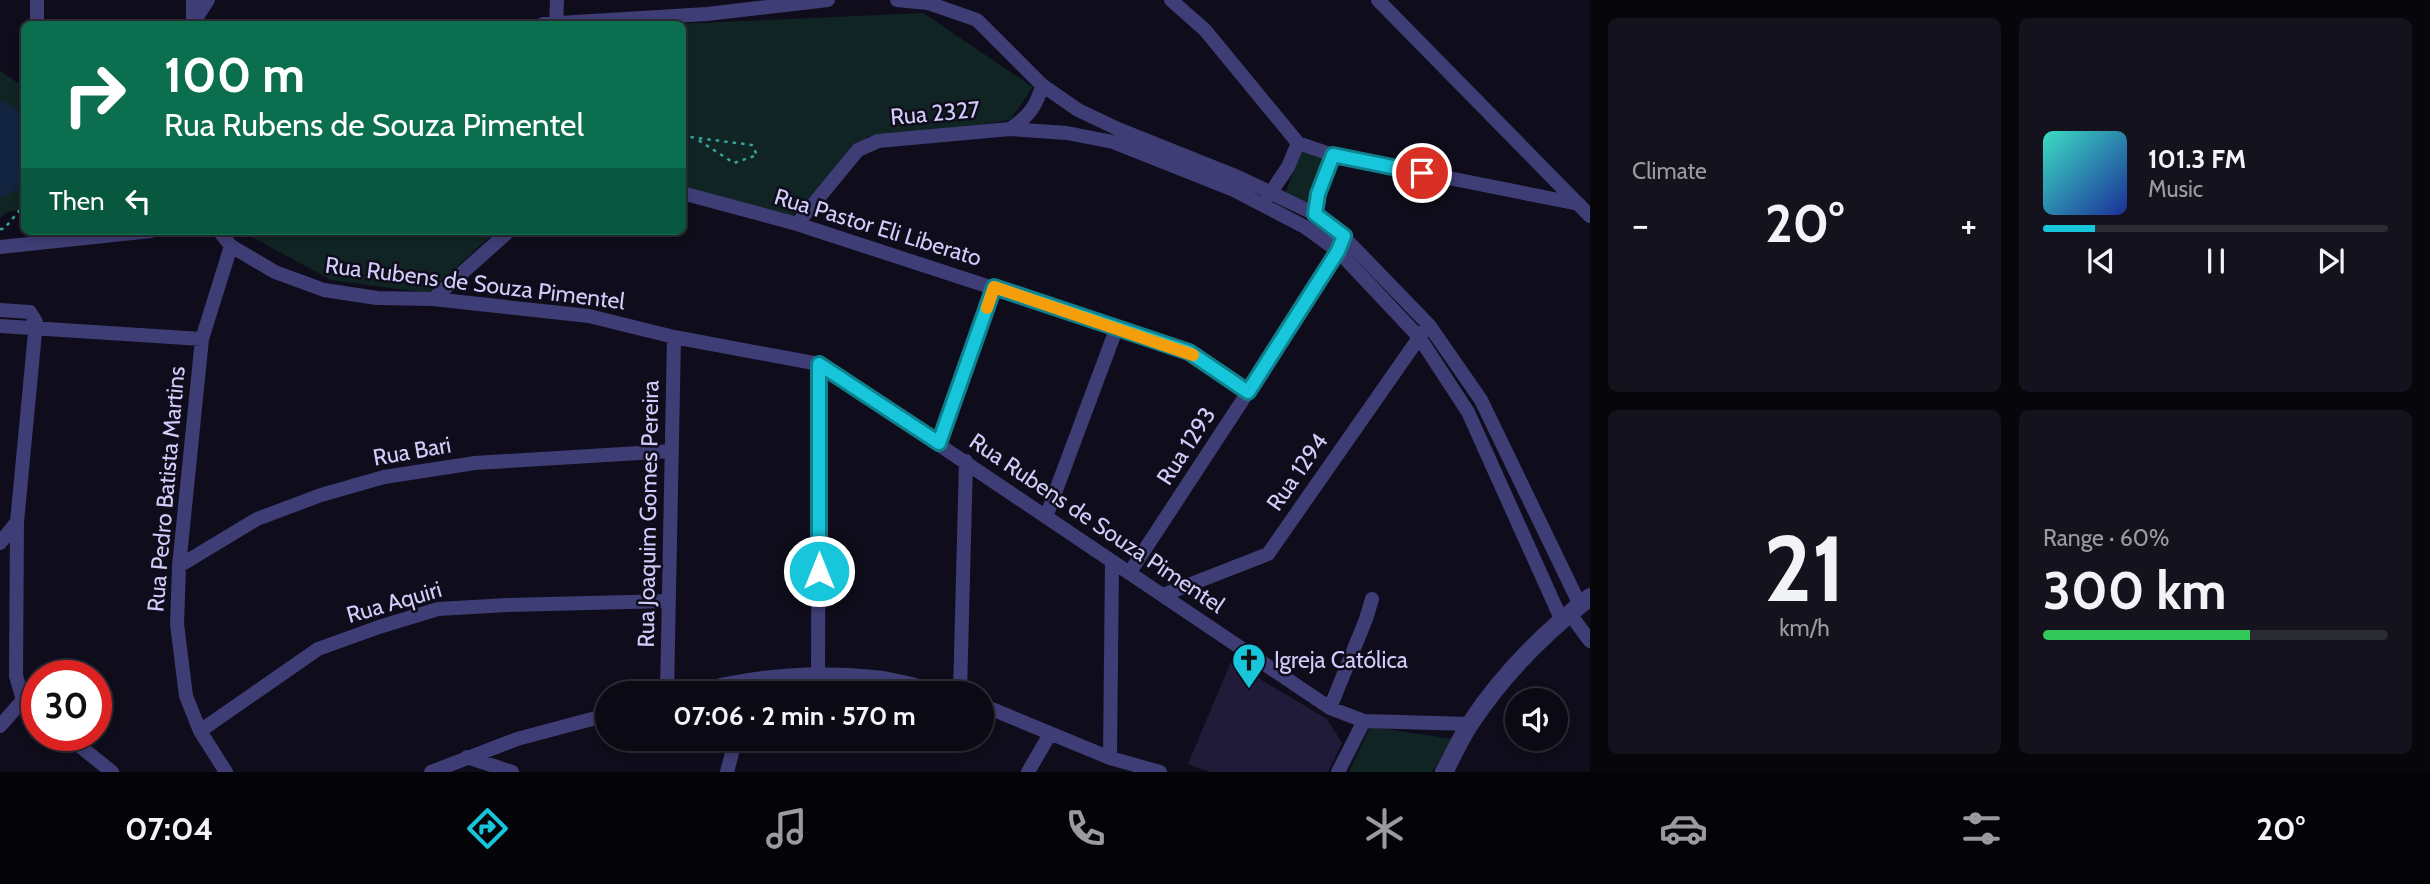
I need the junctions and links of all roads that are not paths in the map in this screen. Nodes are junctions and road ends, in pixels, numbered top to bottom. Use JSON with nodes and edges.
{"nodes":[{"id":1,"x":37,"y":0,"type":"edge"},
{"id":2,"x":193,"y":0,"type":"edge"},
{"id":3,"x":208,"y":0,"type":"edge"},
{"id":4,"x":557,"y":0,"type":"edge"},
{"id":5,"x":828,"y":0,"type":"edge"},
{"id":6,"x":897,"y":0,"type":"edge"},
{"id":7,"x":1171,"y":0,"type":"edge"},
{"id":8,"x":1378,"y":0,"type":"edge"},
{"id":9,"x":708,"y":7,"type":"edge"},
{"id":10,"x":37,"y":21,"type":"edge"},
{"id":11,"x":193,"y":21,"type":"edge"},
{"id":12,"x":195,"y":21,"type":"edge"},
{"id":13,"x":556,"y":21,"type":"edge"},
{"id":14,"x":583,"y":21,"type":"edge"},
{"id":15,"x":1042,"y":85,"type":"junction"},
{"id":16,"x":1028,"y":123,"type":"junction"},
{"id":17,"x":1298,"y":143,"type":"junction"},
{"id":18,"x":1333,"y":155,"type":"junction"},
{"id":19,"x":686,"y":194,"type":"edge"},
{"id":20,"x":1266,"y":199,"type":"junction"},
{"id":21,"x":1579,"y":204,"type":"junction"},
{"id":22,"x":1315,"y":214,"type":"junction"},
{"id":23,"x":1590,"y":216,"type":"edge"},
{"id":24,"x":797,"y":224,"type":"junction"},
{"id":25,"x":113,"y":235,"type":"edge"},
{"id":26,"x":222,"y":235,"type":"edge"},
{"id":27,"x":505,"y":235,"type":"edge"},
{"id":28,"x":1344,"y":236,"type":"junction"},
{"id":29,"x":231,"y":246,"type":"junction"},
{"id":30,"x":0,"y":247,"type":"edge"},
{"id":31,"x":1338,"y":251,"type":"junction"},
{"id":32,"x":994,"y":287,"type":"junction"},
{"id":33,"x":433,"y":299,"type":"junction"},
{"id":34,"x":0,"y":310,"type":"edge"},
{"id":35,"x":1429,"y":325,"type":"junction"},
{"id":36,"x":0,"y":326,"type":"edge"},
{"id":37,"x":1118,"y":327,"type":"junction"},
{"id":38,"x":36,"y":328,"type":"junction"},
{"id":39,"x":674,"y":337,"type":"junction"},
{"id":40,"x":1419,"y":337,"type":"junction"},
{"id":41,"x":202,"y":340,"type":"junction"},
{"id":42,"x":819,"y":364,"type":"junction"},
{"id":43,"x":1248,"y":392,"type":"junction"},
{"id":44,"x":939,"y":443,"type":"junction"},
{"id":45,"x":672,"y":451,"type":"junction"},
{"id":46,"x":966,"y":461,"type":"junction"},
{"id":47,"x":1046,"y":517,"type":"junction"},
{"id":48,"x":17,"y":522,"type":"junction"},
{"id":49,"x":0,"y":543,"type":"edge"},
{"id":50,"x":1112,"y":561,"type":"junction"},
{"id":51,"x":180,"y":566,"type":"junction"},
{"id":52,"x":1130,"y":572,"type":"junction"},
{"id":53,"x":1163,"y":595,"type":"junction"},
{"id":54,"x":1372,"y":599,"type":"dead end"},
{"id":55,"x":669,"y":601,"type":"junction"},
{"id":56,"x":1575,"y":609,"type":"edge"},
{"id":57,"x":1590,"y":641,"type":"edge"},
{"id":58,"x":818,"y":675,"type":"junction"},
{"id":59,"x":667,"y":681,"type":"edge"},
{"id":60,"x":781,"y":681,"type":"edge"},
{"id":61,"x":893,"y":681,"type":"edge"},
{"id":62,"x":960,"y":681,"type":"edge"},
{"id":63,"x":21,"y":693,"type":"edge"},
{"id":64,"x":21,"y":702,"type":"edge"},
{"id":65,"x":1330,"y":708,"type":"junction"},
{"id":66,"x":994,"y":710,"type":"edge"},
{"id":67,"x":595,"y":718,"type":"edge"},
{"id":68,"x":1364,"y":721,"type":"junction"},
{"id":69,"x":1470,"y":724,"type":"junction"},
{"id":70,"x":0,"y":726,"type":"edge"},
{"id":71,"x":200,"y":731,"type":"junction"},
{"id":72,"x":1050,"y":734,"type":"junction"},
{"id":73,"x":86,"y":751,"type":"edge"},
{"id":74,"x":733,"y":751,"type":"edge"},
{"id":75,"x":467,"y":757,"type":"junction"},
{"id":76,"x":1110,"y":758,"type":"junction"},
{"id":77,"x":112,"y":772,"type":"edge"},
{"id":78,"x":226,"y":772,"type":"edge"},
{"id":79,"x":431,"y":772,"type":"edge"},
{"id":80,"x":512,"y":772,"type":"edge"},
{"id":81,"x":727,"y":772,"type":"edge"},
{"id":82,"x":1028,"y":772,"type":"edge"},
{"id":83,"x":1160,"y":772,"type":"edge"},
{"id":84,"x":1338,"y":772,"type":"edge"},
{"id":85,"x":1444,"y":772,"type":"edge"}],
"edges":[{"from":1,"to":10,"type":"street"},
{"from":2,"to":11,"type":"street"},
{"from":3,"to":12,"type":"street"},
{"from":4,"to":13,"type":"street"},
{"from":5,"to":9,"type":"street"},
{"from":6,"to":15,"type":"street"},
{"from":7,"to":17,"type":"street"},
{"from":8,"to":21,"type":"street"},
{"from":9,"to":14,"type":"street"},
{"from":15,"to":16,"type":"street","name":"Rua 2327"},
{"from":15,"to":20,"type":"street"},
{"from":16,"to":20,"type":"street"},
{"from":16,"to":24,"type":"street","name":"Rua 2327"},
{"from":17,"to":18,"type":"street"},
{"from":17,"to":20,"type":"street"},
{"from":18,"to":21,"type":"street"},
{"from":18,"to":22,"type":"street"},
{"from":19,"to":24,"type":"street","name":"Rua Pastor Eli Liberato"},
{"from":20,"to":22,"type":"street"},
{"from":20,"to":31,"type":"street"},
{"from":21,"to":23,"type":"street"},
{"from":22,"to":28,"type":"street"},
{"from":24,"to":32,"type":"street","name":"Rua Pastor Eli Liberato"},
{"from":25,"to":30,"type":"street"},
{"from":26,"to":29,"type":"street","name":"Rua Rubens de Souza Pimentel"},
{"from":27,"to":33,"type":"street"},
{"from":28,"to":31,"type":"street","name":"Rua 1293"},
{"from":28,"to":35,"type":"street"},
{"from":29,"to":33,"type":"street","name":"Rua Rubens de Souza Pimentel"},
{"from":29,"to":41,"type":"street","name":"Rua Pedro Batista Martins"},
{"from":31,"to":40,"type":"street"},
{"from":31,"to":43,"type":"street","name":"Rua 1293"},
{"from":32,"to":37,"type":"street","name":"Rua Pastor Eli Liberato"},
{"from":32,"to":44,"type":"street"},
{"from":33,"to":39,"type":"street","name":"Rua Rubens de Souza Pimentel"},
{"from":34,"to":38,"type":"street"},
{"from":35,"to":40,"type":"street","name":"Rua 1294"},
{"from":35,"to":56,"type":"street"},
{"from":36,"to":38,"type":"street"},
{"from":37,"to":43,"type":"street","name":"Rua Pastor Eli Liberato"},
{"from":37,"to":47,"type":"street"},
{"from":38,"to":41,"type":"street"},
{"from":38,"to":48,"type":"street"},
{"from":39,"to":42,"type":"street","name":"Rua Rubens de Souza Pimentel"},
{"from":39,"to":45,"type":"street","name":"Rua Joaquim Gomes Pereira"},
{"from":40,"to":53,"type":"street","name":"Rua 1294"},
{"from":40,"to":56,"type":"street"},
{"from":41,"to":51,"type":"street","name":"Rua Pedro Batista Martins"},
{"from":42,"to":44,"type":"street","name":"Rua Rubens de Souza Pimentel"},
{"from":42,"to":58,"type":"street"},
{"from":43,"to":52,"type":"street","name":"Rua 1293"},
{"from":44,"to":46,"type":"street","name":"Rua Rubens de Souza Pimentel"},
{"from":45,"to":51,"type":"street","name":"Rua Bari"},
{"from":45,"to":55,"type":"street","name":"Rua Joaquim Gomes Pereira"},
{"from":46,"to":47,"type":"street","name":"Rua Rubens de Souza Pimentel"},
{"from":46,"to":62,"type":"street"},
{"from":47,"to":50,"type":"street","name":"Rua Rubens de Souza Pimentel"},
{"from":48,"to":49,"type":"street"},
{"from":48,"to":63,"type":"street"},
{"from":50,"to":52,"type":"street","name":"Rua Rubens de Souza Pimentel"},
{"from":50,"to":76,"type":"street"},
{"from":51,"to":71,"type":"street","name":"Rua Pedro Batista Martins"},
{"from":52,"to":53,"type":"street","name":"Rua Rubens de Souza Pimentel"},
{"from":53,"to":65,"type":"street","name":"Rua Rubens de Souza Pimentel"},
{"from":54,"to":65,"type":"street"},
{"from":55,"to":59,"type":"street","name":"Rua Joaquim Gomes Pereira"},
{"from":55,"to":71,"type":"street","name":"Rua Aquiri"},
{"from":56,"to":57,"type":"street"},
{"from":56,"to":69,"type":"street"},
{"from":58,"to":60,"type":"street"},
{"from":58,"to":61,"type":"street"},
{"from":64,"to":70,"type":"street"},
{"from":65,"to":68,"type":"street","name":"Rua Rubens de Souza Pimentel"},
{"from":66,"to":72,"type":"street"},
{"from":67,"to":75,"type":"street"},
{"from":68,"to":69,"type":"street","name":"Rua Rubens de Souza Pimentel"},
{"from":68,"to":84,"type":"street"},
{"from":69,"to":85,"type":"street"},
{"from":71,"to":78,"type":"street","name":"Rua Pedro Batista Martins"},
{"from":72,"to":76,"type":"street"},
{"from":72,"to":82,"type":"street"},
{"from":73,"to":77,"type":"street"},
{"from":74,"to":81,"type":"street"},
{"from":75,"to":79,"type":"street"},
{"from":75,"to":80,"type":"street"},
{"from":76,"to":83,"type":"street"}]}
